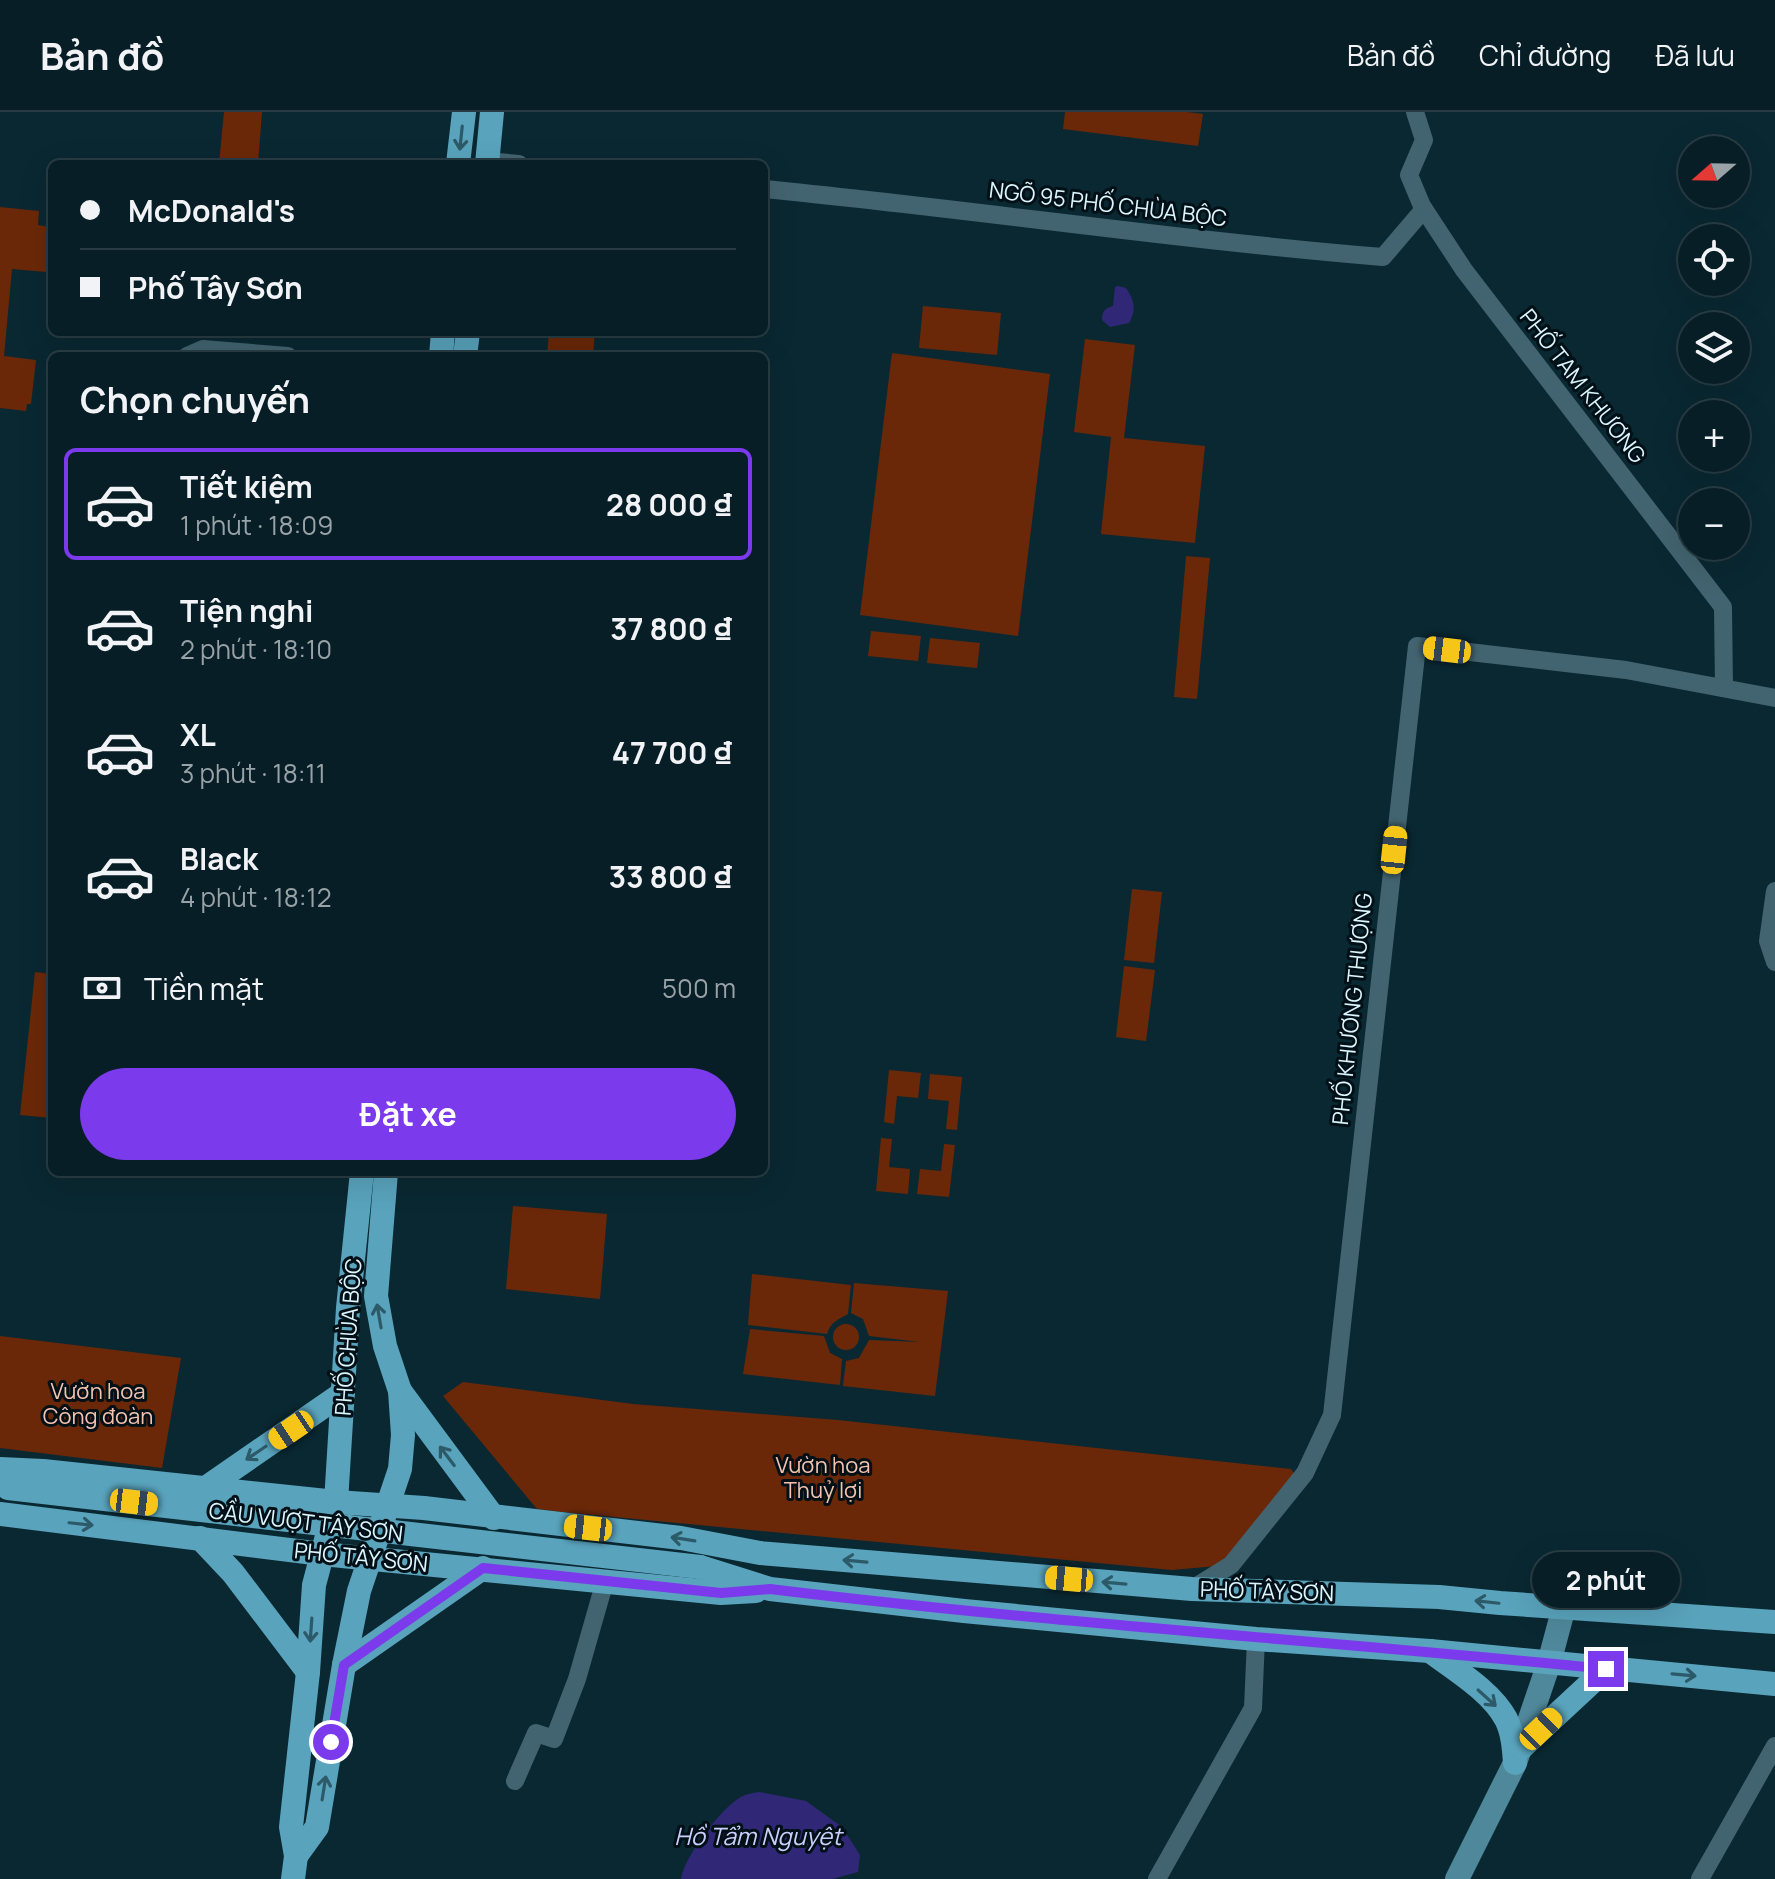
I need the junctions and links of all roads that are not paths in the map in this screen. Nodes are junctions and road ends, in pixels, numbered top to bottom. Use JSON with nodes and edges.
{"nodes":[{"id":1,"x":464,"y":112,"type":"edge"},
{"id":2,"x":492,"y":112,"type":"edge"},
{"id":3,"x":1415,"y":112,"type":"edge"},
{"id":4,"x":458,"y":160,"type":"edge"},
{"id":5,"x":487,"y":160,"type":"edge"},
{"id":6,"x":768,"y":189,"type":"edge"},
{"id":7,"x":1424,"y":209,"type":"junction"},
{"id":8,"x":196,"y":352,"type":"edge"},
{"id":9,"x":236,"y":352,"type":"edge"},
{"id":10,"x":1724,"y":688,"type":"junction"},
{"id":11,"x":1775,"y":698,"type":"edge"},
{"id":12,"x":1775,"y":891,"type":"edge"},
{"id":13,"x":1775,"y":962,"type":"edge"},
{"id":14,"x":362,"y":1176,"type":"edge"},
{"id":15,"x":386,"y":1176,"type":"edge"},
{"id":16,"x":400,"y":1391,"type":"junction"},
{"id":17,"x":343,"y":1393,"type":"junction"},
{"id":18,"x":2,"y":1483,"type":"edge"},
{"id":19,"x":204,"y":1489,"type":"junction"},
{"id":20,"x":260,"y":1495,"type":"junction"},
{"id":21,"x":336,"y":1502,"type":"junction"},
{"id":22,"x":389,"y":1506,"type":"junction"},
{"id":23,"x":454,"y":1512,"type":"junction"},
{"id":24,"x":0,"y":1514,"type":"edge"},
{"id":25,"x":494,"y":1518,"type":"junction"},
{"id":26,"x":200,"y":1538,"type":"junction"},
{"id":27,"x":242,"y":1545,"type":"junction"},
{"id":28,"x":760,"y":1553,"type":"junction"},
{"id":29,"x":322,"y":1554,"type":"junction"},
{"id":30,"x":369,"y":1559,"type":"junction"},
{"id":31,"x":450,"y":1566,"type":"junction"},
{"id":32,"x":700,"y":1567,"type":"junction"},
{"id":33,"x":483,"y":1568,"type":"junction"},
{"id":34,"x":605,"y":1581,"type":"junction"},
{"id":35,"x":770,"y":1589,"type":"junction"},
{"id":36,"x":1192,"y":1589,"type":"junction"},
{"id":37,"x":1564,"y":1607,"type":"junction"},
{"id":38,"x":1775,"y":1622,"type":"edge"},
{"id":39,"x":1256,"y":1639,"type":"junction"},
{"id":40,"x":1430,"y":1651,"type":"junction"},
{"id":41,"x":1549,"y":1663,"type":"junction"},
{"id":42,"x":344,"y":1665,"type":"junction"},
{"id":43,"x":1606,"y":1669,"type":"junction"},
{"id":44,"x":308,"y":1672,"type":"junction"},
{"id":45,"x":1775,"y":1684,"type":"edge"},
{"id":46,"x":1775,"y":1746,"type":"edge"},
{"id":47,"x":1518,"y":1756,"type":"junction"},
{"id":48,"x":515,"y":1781,"type":"dead end"},
{"id":49,"x":294,"y":1867,"type":"edge"},
{"id":50,"x":1157,"y":1879,"type":"edge"},
{"id":51,"x":1457,"y":1879,"type":"edge"},
{"id":52,"x":1700,"y":1879,"type":"edge"}],
"edges":[{"from":1,"to":4,"type":"main road","one_way":true},
{"from":2,"to":5,"type":"main road"},
{"from":3,"to":7,"type":"street","name":"PHỐ TAM KHƯƠNG"},
{"from":6,"to":7,"type":"street","name":"NGÕ 95 PHỐ CHÙA BỘC"},
{"from":7,"to":10,"type":"street","name":"PHỐ TAM KHƯƠNG"},
{"from":8,"to":9,"type":"street"},
{"from":10,"to":11,"type":"street","name":"PHỐ KHƯƠNG THƯỢNG"},
{"from":10,"to":36,"type":"street","name":"PHỐ KHƯƠNG THƯỢNG"},
{"from":12,"to":13,"type":"street"},
{"from":14,"to":17,"type":"main road","name":"PHỐ CHÙA BỘC"},
{"from":16,"to":15,"type":"main road","name":"PHỐ CHÙA BỘC","one_way":true},
{"from":16,"to":22,"type":"main road","name":"PHỐ CHÙA BỘC"},
{"from":25,"to":16,"type":"main road","one_way":true},
{"from":17,"to":19,"type":"main road","one_way":true},
{"from":17,"to":21,"type":"main road","name":"PHỐ CHÙA BỘC"},
{"from":18,"to":19,"type":"main road","name":"PHỐ TÂY SƠN"},
{"from":18,"to":32,"type":"main road","name":"CẦU VƯỢT TÂY SƠN","bridge":true},
{"from":19,"to":20,"type":"main road","name":"PHỐ TÂY SƠN"},
{"from":20,"to":21,"type":"main road","name":"PHỐ TÂY SƠN"},
{"from":20,"to":27,"type":"main road"},
{"from":21,"to":22,"type":"main road","name":"PHỐ TÂY SƠN"},
{"from":21,"to":29,"type":"main road","name":"PHỐ CHÙA BỘC"},
{"from":22,"to":23,"type":"main road","name":"PHỐ TÂY SƠN"},
{"from":22,"to":30,"type":"main road","name":"PHỐ CHÙA BỘC"},
{"from":23,"to":25,"type":"main road","name":"PHỐ TÂY SƠN"},
{"from":23,"to":31,"type":"main road"},
{"from":24,"to":26,"type":"main road","name":"PHỐ TÂY SƠN","one_way":true},
{"from":28,"to":25,"type":"main road","name":"PHỐ TÂY SƠN","one_way":true},
{"from":26,"to":27,"type":"main road","name":"PHỐ TÂY SƠN"},
{"from":26,"to":44,"type":"main road"},
{"from":27,"to":29,"type":"main road","name":"PHỐ TÂY SƠN"},
{"from":28,"to":32,"type":"main road","name":"PHỐ TÂY SƠN"},
{"from":36,"to":28,"type":"main road","name":"PHỐ TÂY SƠN","one_way":true},
{"from":29,"to":30,"type":"main road","name":"PHỐ TÂY SƠN"},
{"from":29,"to":44,"type":"main road","name":"PHỐ CHÙA BỘC","one_way":true},
{"from":30,"to":31,"type":"main road","name":"PHỐ TÂY SƠN"},
{"from":30,"to":42,"type":"main road","name":"PHỐ CHÙA BỘC"},
{"from":31,"to":33,"type":"main road","name":"PHỐ TÂY SƠN"},
{"from":32,"to":35,"type":"main road","name":"PHỐ TÂY SƠN"},
{"from":33,"to":34,"type":"main road","name":"PHỐ TÂY SƠN"},
{"from":33,"to":42,"type":"main road"},
{"from":34,"to":35,"type":"main road","name":"PHỐ TÂY SƠN"},
{"from":34,"to":48,"type":"street"},
{"from":35,"to":39,"type":"main road","name":"PHỐ TÂY SƠN"},
{"from":37,"to":36,"type":"main road","name":"PHỐ TÂY SƠN","one_way":true},
{"from":37,"to":38,"type":"main road","name":"PHỐ TÂY SƠN"},
{"from":37,"to":41,"type":"street"},
{"from":39,"to":40,"type":"main road","name":"PHỐ TÂY SƠN"},
{"from":39,"to":50,"type":"street"},
{"from":40,"to":41,"type":"main road","name":"PHỐ TÂY SƠN"},
{"from":40,"to":47,"type":"main road","one_way":true},
{"from":41,"to":43,"type":"main road","name":"PHỐ TÂY SƠN"},
{"from":41,"to":47,"type":"street"},
{"from":49,"to":42,"type":"main road","name":"PHỐ CHÙA BỘC","one_way":true},
{"from":43,"to":45,"type":"main road","name":"PHỐ TÂY SƠN","one_way":true},
{"from":43,"to":47,"type":"main road"},
{"from":44,"to":49,"type":"main road","name":"PHỐ CHÙA BỘC"},
{"from":46,"to":52,"type":"street"},
{"from":47,"to":51,"type":"street"}]}
